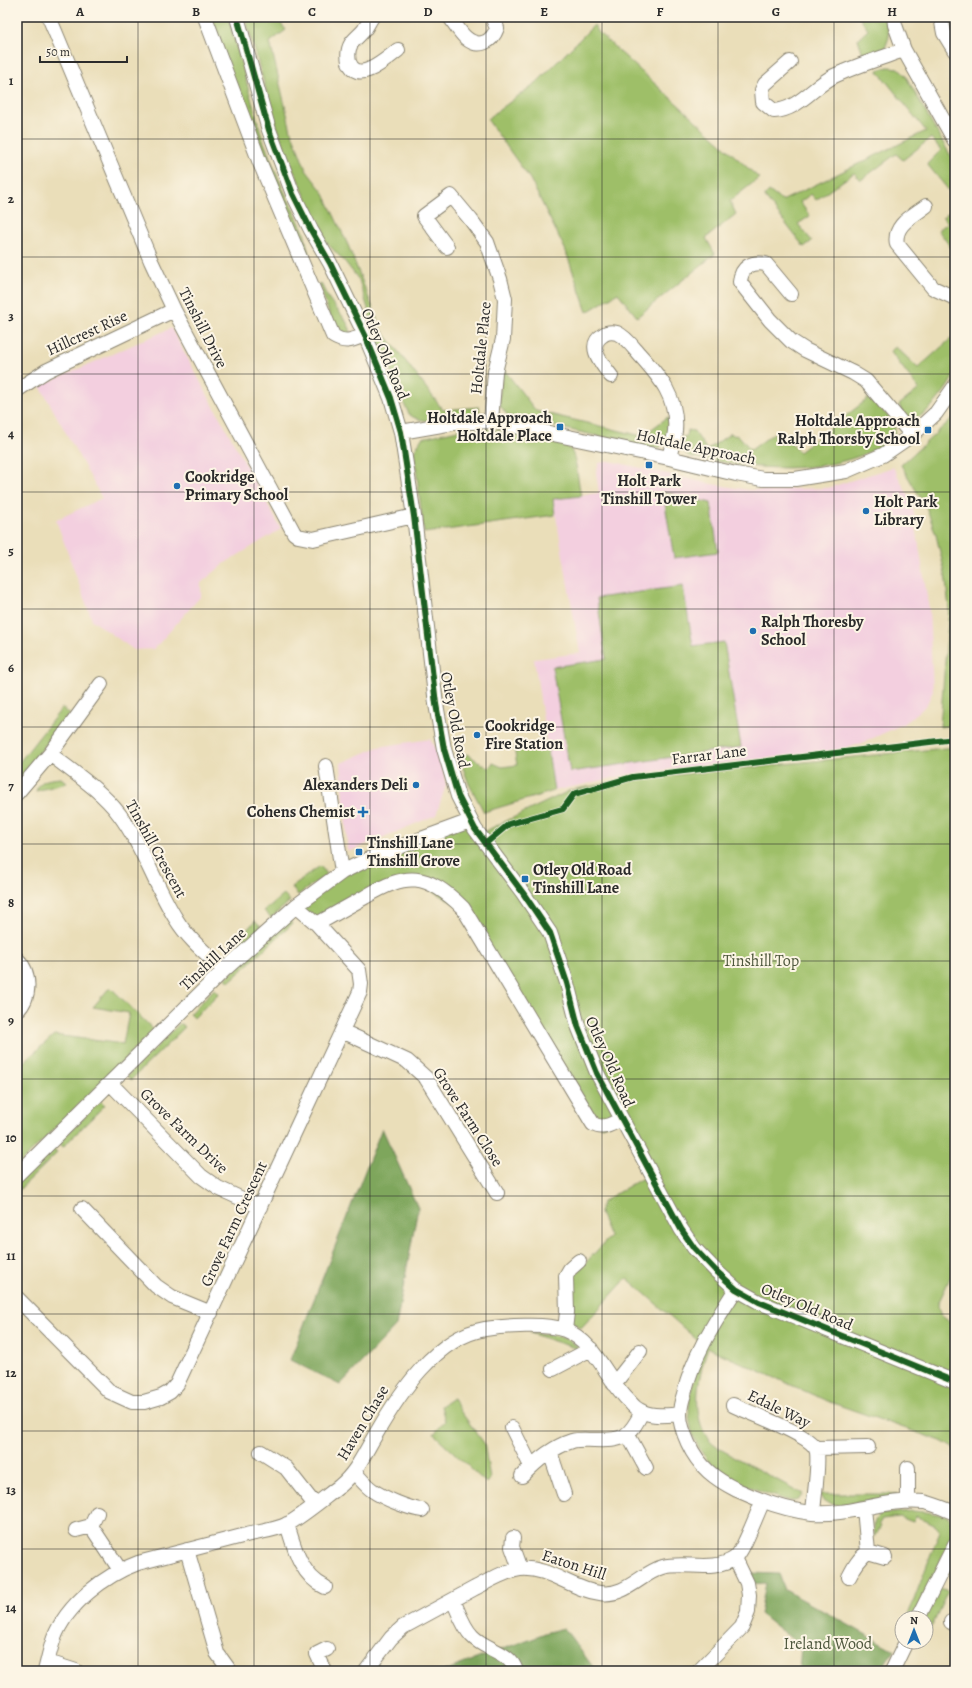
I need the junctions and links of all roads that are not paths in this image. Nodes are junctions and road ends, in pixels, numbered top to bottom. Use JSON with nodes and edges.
{"nodes":[{"id":1,"x":49,"y":17,"type":"edge"},
{"id":2,"x":205,"y":17,"type":"edge"},
{"id":3,"x":236,"y":17,"type":"edge"},
{"id":4,"x":372,"y":17,"type":"edge"},
{"id":5,"x":450,"y":17,"type":"edge"},
{"id":6,"x":492,"y":17,"type":"edge"},
{"id":7,"x":894,"y":17,"type":"edge"},
{"id":8,"x":941,"y":17,"type":"edge"},
{"id":9,"x":398,"y":50,"type":"dead end"},
{"id":10,"x":904,"y":50,"type":"junction"},
{"id":11,"x":955,"y":51,"type":"edge"},
{"id":12,"x":790,"y":62,"type":"dead end"},
{"id":13,"x":955,"y":141,"type":"edge"},
{"id":14,"x":926,"y":206,"type":"dead end"},
{"id":15,"x":447,"y":247,"type":"dead end"},
{"id":16,"x":791,"y":294,"type":"dead end"},
{"id":17,"x":955,"y":298,"type":"edge"},
{"id":18,"x":174,"y":310,"type":"junction"},
{"id":19,"x":365,"y":335,"type":"junction"},
{"id":20,"x":611,"y":376,"type":"dead end"},
{"id":21,"x":955,"y":386,"type":"edge"},
{"id":22,"x":17,"y":390,"type":"edge"},
{"id":23,"x":491,"y":421,"type":"junction"},
{"id":24,"x":401,"y":432,"type":"junction"},
{"id":25,"x":912,"y":435,"type":"junction"},
{"id":26,"x":669,"y":458,"type":"junction"},
{"id":27,"x":414,"y":516,"type":"junction"},
{"id":28,"x":101,"y":684,"type":"dead end"},
{"id":29,"x":50,"y":754,"type":"junction"},
{"id":30,"x":326,"y":766,"type":"dead end"},
{"id":31,"x":17,"y":793,"type":"edge"},
{"id":32,"x":470,"y":821,"type":"junction"},
{"id":33,"x":342,"y":872,"type":"junction"},
{"id":34,"x":296,"y":906,"type":"junction"},
{"id":35,"x":317,"y":924,"type":"junction"},
{"id":36,"x":17,"y":959,"type":"edge"},
{"id":37,"x":224,"y":970,"type":"junction"},
{"id":38,"x":17,"y":1011,"type":"edge"},
{"id":39,"x":342,"y":1031,"type":"junction"},
{"id":40,"x":110,"y":1083,"type":"junction"},
{"id":41,"x":621,"y":1119,"type":"junction"},
{"id":42,"x":17,"y":1175,"type":"edge"},
{"id":43,"x":497,"y":1193,"type":"dead end"},
{"id":44,"x":260,"y":1207,"type":"junction"},
{"id":45,"x":82,"y":1209,"type":"dead end"},
{"id":46,"x":579,"y":1261,"type":"dead end"},
{"id":47,"x":736,"y":1289,"type":"junction"},
{"id":48,"x":17,"y":1298,"type":"edge"},
{"id":49,"x":211,"y":1313,"type":"junction"},
{"id":50,"x":565,"y":1330,"type":"junction"},
{"id":51,"x":591,"y":1349,"type":"junction"},
{"id":52,"x":640,"y":1351,"type":"dead end"},
{"id":53,"x":553,"y":1369,"type":"dead end"},
{"id":54,"x":955,"y":1382,"type":"edge"},
{"id":55,"x":614,"y":1384,"type":"junction"},
{"id":56,"x":733,"y":1405,"type":"dead end"},
{"id":57,"x":642,"y":1412,"type":"junction"},
{"id":58,"x":680,"y":1414,"type":"junction"},
{"id":59,"x":512,"y":1428,"type":"dead end"},
{"id":60,"x":628,"y":1435,"type":"junction"},
{"id":61,"x":868,"y":1447,"type":"dead end"},
{"id":62,"x":816,"y":1448,"type":"junction"},
{"id":63,"x":261,"y":1452,"type":"dead end"},
{"id":64,"x":550,"y":1452,"type":"junction"},
{"id":65,"x":646,"y":1468,"type":"dead end"},
{"id":66,"x":908,"y":1468,"type":"dead end"},
{"id":67,"x":354,"y":1472,"type":"junction"},
{"id":68,"x":564,"y":1494,"type":"dead end"},
{"id":69,"x":763,"y":1501,"type":"junction"},
{"id":70,"x":908,"y":1502,"type":"junction"},
{"id":71,"x":315,"y":1505,"type":"junction"},
{"id":72,"x":864,"y":1508,"type":"junction"},
{"id":73,"x":422,"y":1510,"type":"dead end"},
{"id":74,"x":97,"y":1513,"type":"dead end"},
{"id":75,"x":813,"y":1513,"type":"junction"},
{"id":76,"x":955,"y":1513,"type":"edge"},
{"id":77,"x":287,"y":1524,"type":"junction"},
{"id":78,"x":92,"y":1526,"type":"junction"},
{"id":79,"x":76,"y":1530,"type":"dead end"},
{"id":80,"x":513,"y":1538,"type":"dead end"},
{"id":81,"x":955,"y":1544,"type":"edge"},
{"id":82,"x":187,"y":1550,"type":"junction"},
{"id":83,"x":868,"y":1552,"type":"junction"},
{"id":84,"x":885,"y":1556,"type":"dead end"},
{"id":85,"x":735,"y":1558,"type":"junction"},
{"id":86,"x":520,"y":1569,"type":"junction"},
{"id":87,"x":120,"y":1570,"type":"junction"},
{"id":88,"x":849,"y":1577,"type":"dead end"},
{"id":89,"x":325,"y":1587,"type":"dead end"},
{"id":90,"x":453,"y":1600,"type":"junction"},
{"id":91,"x":922,"y":1610,"type":"edge"},
{"id":92,"x":328,"y":1649,"type":"dead end"},
{"id":93,"x":902,"y":1650,"type":"edge"},
{"id":94,"x":46,"y":1666,"type":"edge"},
{"id":95,"x":706,"y":1668,"type":"edge"},
{"id":96,"x":76,"y":1671,"type":"edge"},
{"id":97,"x":230,"y":1671,"type":"edge"},
{"id":98,"x":326,"y":1671,"type":"edge"},
{"id":99,"x":366,"y":1671,"type":"edge"},
{"id":100,"x":516,"y":1671,"type":"edge"},
{"id":101,"x":892,"y":1671,"type":"edge"}],
"edges":[{"from":1,"to":18,"type":"street","name":"Tinshill Drive"},
{"from":2,"to":19,"type":"street","name":"Otley Old Road"},
{"from":3,"to":19,"type":"street","name":"Otley Old Road"},
{"from":4,"to":9,"type":"street"},
{"from":5,"to":6,"type":"street"},
{"from":7,"to":10,"type":"street"},
{"from":8,"to":11,"type":"street"},
{"from":10,"to":12,"type":"street"},
{"from":10,"to":13,"type":"street"},
{"from":14,"to":17,"type":"street"},
{"from":15,"to":23,"type":"street","name":"Holtdale Place"},
{"from":16,"to":25,"type":"street"},
{"from":18,"to":22,"type":"street","name":"Hillcrest Rise"},
{"from":18,"to":27,"type":"street","name":"Tinshill Drive"},
{"from":19,"to":24,"type":"street","name":"Otley Old Road"},
{"from":20,"to":26,"type":"street"},
{"from":21,"to":25,"type":"street","name":"Holtdale Approach"},
{"from":23,"to":24,"type":"street","name":"Holtdale Approach"},
{"from":23,"to":26,"type":"street","name":"Holtdale Approach"},
{"from":24,"to":27,"type":"street","name":"Otley Old Road"},
{"from":25,"to":26,"type":"street","name":"Holtdale Approach"},
{"from":27,"to":32,"type":"street","name":"Otley Old Road"},
{"from":28,"to":29,"type":"street"},
{"from":29,"to":31,"type":"street"},
{"from":29,"to":37,"type":"street","name":"Tinshill Crescent"},
{"from":30,"to":33,"type":"street"},
{"from":32,"to":33,"type":"street","name":"Tinshill Lane"},
{"from":32,"to":41,"type":"street","name":"Otley Old Road"},
{"from":33,"to":34,"type":"street","name":"Tinshill Lane"},
{"from":34,"to":35,"type":"street","name":"Grove Farm Crescent"},
{"from":34,"to":37,"type":"street","name":"Tinshill Lane"},
{"from":35,"to":39,"type":"street","name":"Grove Farm Crescent"},
{"from":35,"to":41,"type":"street","name":"Otley Old Road"},
{"from":36,"to":38,"type":"street"},
{"from":37,"to":40,"type":"street","name":"Tinshill Lane"},
{"from":39,"to":43,"type":"street","name":"Grove Farm Close"},
{"from":39,"to":44,"type":"street","name":"Grove Farm Crescent"},
{"from":40,"to":42,"type":"street","name":"Tinshill Lane"},
{"from":40,"to":44,"type":"street","name":"Grove Farm Drive"},
{"from":41,"to":47,"type":"street","name":"Otley Old Road"},
{"from":44,"to":49,"type":"street","name":"Grove Farm Crescent"},
{"from":45,"to":49,"type":"street"},
{"from":46,"to":50,"type":"street"},
{"from":47,"to":54,"type":"street","name":"Otley Old Road"},
{"from":47,"to":58,"type":"street"},
{"from":48,"to":49,"type":"street","name":"Grove Farm Crescent"},
{"from":50,"to":51,"type":"street","name":"Haven Chase"},
{"from":50,"to":67,"type":"street","name":"Haven Chase"},
{"from":51,"to":53,"type":"street"},
{"from":51,"to":55,"type":"street","name":"Haven Chase"},
{"from":52,"to":55,"type":"street"},
{"from":55,"to":57,"type":"street","name":"Haven Chase"},
{"from":56,"to":62,"type":"street","name":"Edale Way"},
{"from":57,"to":58,"type":"street"},
{"from":57,"to":60,"type":"street"},
{"from":58,"to":69,"type":"street"},
{"from":59,"to":64,"type":"street"},
{"from":60,"to":64,"type":"street"},
{"from":60,"to":65,"type":"street"},
{"from":61,"to":62,"type":"street"},
{"from":62,"to":75,"type":"street","name":"Edale Way"},
{"from":63,"to":71,"type":"street"},
{"from":64,"to":68,"type":"street"},
{"from":66,"to":70,"type":"street"},
{"from":67,"to":71,"type":"street","name":"Haven Chase"},
{"from":67,"to":73,"type":"street"},
{"from":69,"to":75,"type":"street"},
{"from":69,"to":85,"type":"street"},
{"from":70,"to":72,"type":"street"},
{"from":70,"to":76,"type":"street"},
{"from":71,"to":77,"type":"street","name":"Haven Chase"},
{"from":72,"to":75,"type":"street"},
{"from":72,"to":83,"type":"street"},
{"from":74,"to":78,"type":"street"},
{"from":77,"to":82,"type":"street","name":"Haven Chase"},
{"from":77,"to":89,"type":"street"},
{"from":78,"to":79,"type":"street"},
{"from":78,"to":87,"type":"street"},
{"from":80,"to":86,"type":"street"},
{"from":81,"to":91,"type":"street"},
{"from":82,"to":87,"type":"street","name":"Haven Chase"},
{"from":82,"to":97,"type":"street"},
{"from":83,"to":84,"type":"street"},
{"from":83,"to":88,"type":"street"},
{"from":85,"to":86,"type":"street","name":"Eaton Hill"},
{"from":85,"to":95,"type":"street"},
{"from":86,"to":90,"type":"street","name":"Eaton Hill"},
{"from":87,"to":94,"type":"street","name":"Haven Chase"},
{"from":90,"to":99,"type":"street","name":"Eaton Hill"},
{"from":90,"to":100,"type":"street"},
{"from":92,"to":98,"type":"street"},
{"from":93,"to":101,"type":"street"},
{"from":94,"to":96,"type":"street"}]}
